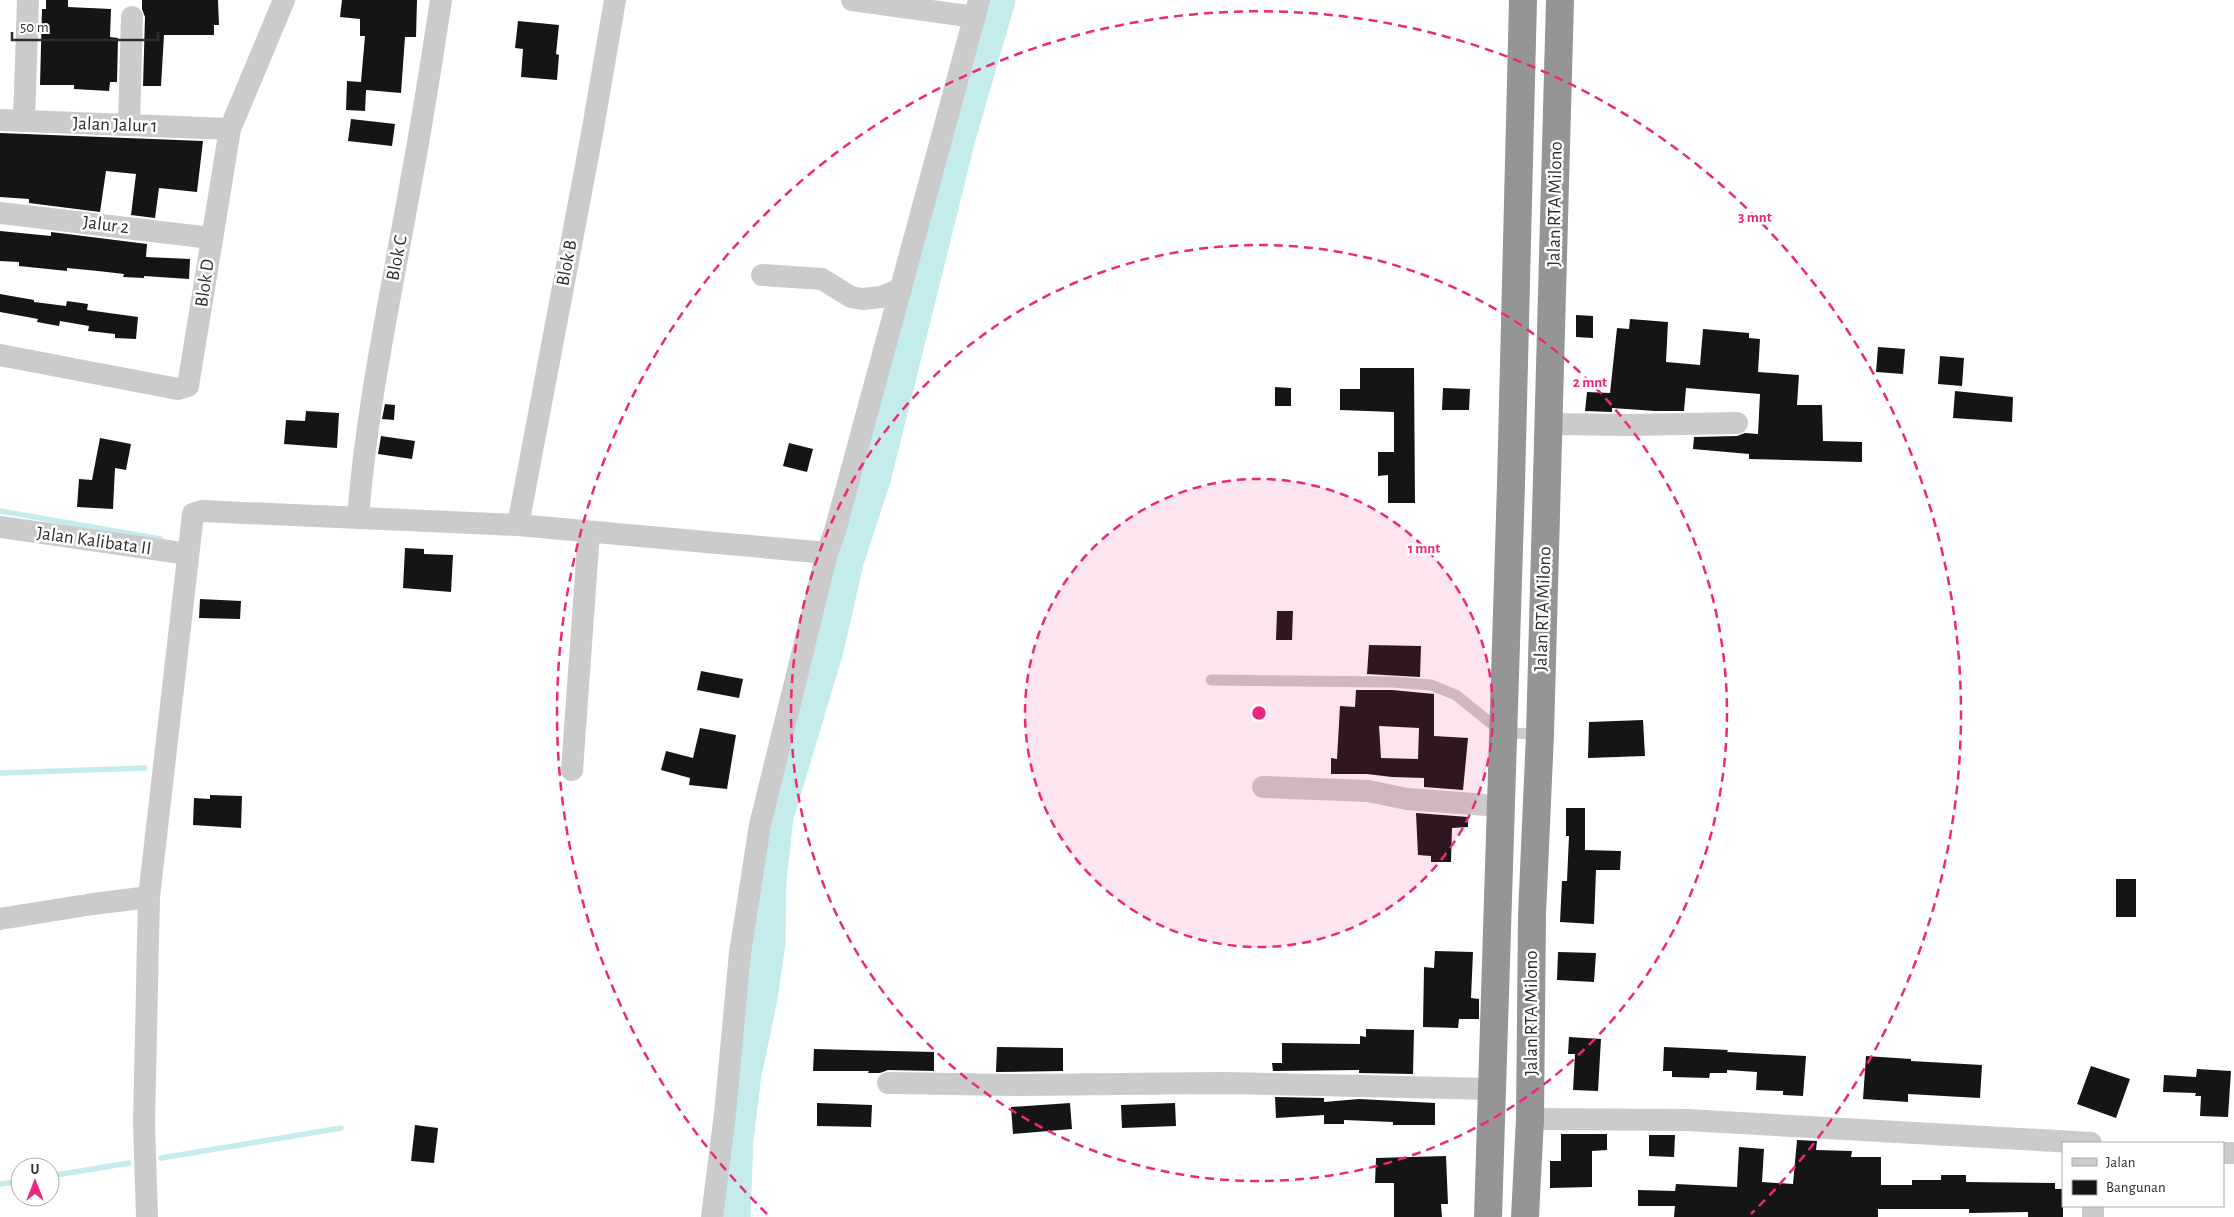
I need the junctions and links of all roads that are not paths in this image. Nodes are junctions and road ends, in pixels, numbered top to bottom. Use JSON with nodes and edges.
{"nodes":[{"id":1,"x":28,"y":0,"type":"edge"},
{"id":2,"x":284,"y":0,"type":"edge"},
{"id":3,"x":441,"y":0,"type":"edge"},
{"id":4,"x":615,"y":0,"type":"edge"},
{"id":5,"x":852,"y":0,"type":"edge"},
{"id":6,"x":1523,"y":0,"type":"edge"},
{"id":7,"x":1560,"y":0,"type":"edge"},
{"id":8,"x":977,"y":8,"type":"edge"},
{"id":9,"x":132,"y":17,"type":"dead end"},
{"id":10,"x":0,"y":120,"type":"edge"},
{"id":11,"x":24,"y":121,"type":"junction"},
{"id":12,"x":128,"y":125,"type":"junction"},
{"id":13,"x":230,"y":129,"type":"junction"},
{"id":14,"x":0,"y":213,"type":"edge"},
{"id":15,"x":211,"y":238,"type":"junction"},
{"id":16,"x":762,"y":275,"type":"dead end"},
{"id":17,"x":901,"y":289,"type":"junction"},
{"id":18,"x":0,"y":355,"type":"edge"},
{"id":19,"x":1737,"y":423,"type":"dead end"},
{"id":20,"x":1549,"y":424,"type":"junction"},
{"id":21,"x":358,"y":517,"type":"junction"},
{"id":22,"x":518,"y":525,"type":"junction"},
{"id":23,"x":0,"y":527,"type":"edge"},
{"id":24,"x":589,"y":532,"type":"junction"},
{"id":25,"x":827,"y":553,"type":"junction"},
{"id":26,"x":188,"y":554,"type":"junction"},
{"id":27,"x":1211,"y":680,"type":"dead end"},
{"id":28,"x":1503,"y":733,"type":"junction"},
{"id":29,"x":1540,"y":734,"type":"junction"},
{"id":30,"x":572,"y":770,"type":"dead end"},
{"id":31,"x":1262,"y":787,"type":"dead end"},
{"id":32,"x":1500,"y":806,"type":"junction"},
{"id":33,"x":149,"y":897,"type":"junction"},
{"id":34,"x":0,"y":919,"type":"edge"},
{"id":35,"x":888,"y":1083,"type":"dead end"},
{"id":36,"x":1493,"y":1089,"type":"junction"},
{"id":37,"x":1530,"y":1119,"type":"junction"},
{"id":38,"x":2073,"y":1142,"type":"edge"},
{"id":39,"x":1491,"y":1155,"type":"junction"},
{"id":40,"x":1527,"y":1155,"type":"junction"},
{"id":41,"x":147,"y":1217,"type":"edge"},
{"id":42,"x":712,"y":1217,"type":"edge"},
{"id":43,"x":1488,"y":1217,"type":"edge"},
{"id":44,"x":1525,"y":1217,"type":"edge"}],
"edges":[{"from":1,"to":11,"type":"street"},
{"from":2,"to":13,"type":"street","name":"Blok D"},
{"from":3,"to":21,"type":"street","name":"Blok C"},
{"from":4,"to":22,"type":"street","name":"Blok B"},
{"from":5,"to":8,"type":"street"},
{"from":6,"to":28,"type":"highway","name":"Jalan RTA Milono"},
{"from":7,"to":20,"type":"highway","name":"Jalan RTA Milono"},
{"from":8,"to":17,"type":"street"},
{"from":9,"to":12,"type":"street"},
{"from":10,"to":11,"type":"street","name":"Jalan Jalur 1"},
{"from":11,"to":12,"type":"street","name":"Jalan Jalur 1"},
{"from":12,"to":13,"type":"street","name":"Jalan Jalur 1"},
{"from":13,"to":15,"type":"street","name":"Blok D"},
{"from":14,"to":15,"type":"street","name":"Jalur 2"},
{"from":15,"to":18,"type":"street","name":"Blok D"},
{"from":16,"to":17,"type":"street"},
{"from":17,"to":25,"type":"street"},
{"from":19,"to":20,"type":"street"},
{"from":20,"to":29,"type":"highway","name":"Jalan RTA Milono"},
{"from":21,"to":22,"type":"street"},
{"from":21,"to":26,"type":"street"},
{"from":22,"to":24,"type":"street"},
{"from":23,"to":26,"type":"street","name":"Jalan Kalibata II"},
{"from":24,"to":25,"type":"street"},
{"from":24,"to":30,"type":"street"},
{"from":25,"to":42,"type":"street"},
{"from":26,"to":33,"type":"street"},
{"from":27,"to":28,"type":"lane"},
{"from":28,"to":29,"type":"lane"},
{"from":28,"to":32,"type":"highway","name":"Jalan RTA Milono"},
{"from":29,"to":37,"type":"highway","name":"Jalan RTA Milono"},
{"from":31,"to":32,"type":"street"},
{"from":32,"to":36,"type":"highway","name":"Jalan RTA Milono"},
{"from":33,"to":34,"type":"street"},
{"from":33,"to":41,"type":"street"},
{"from":35,"to":36,"type":"street"},
{"from":36,"to":39,"type":"highway","name":"Jalan RTA Milono"},
{"from":37,"to":38,"type":"street"},
{"from":37,"to":40,"type":"highway","name":"Jalan RTA Milono"},
{"from":39,"to":40,"type":"highway"},
{"from":39,"to":43,"type":"highway","name":"Jalan RTA Milono"},
{"from":40,"to":44,"type":"highway","name":"Jalan RTA Milono"}]}
